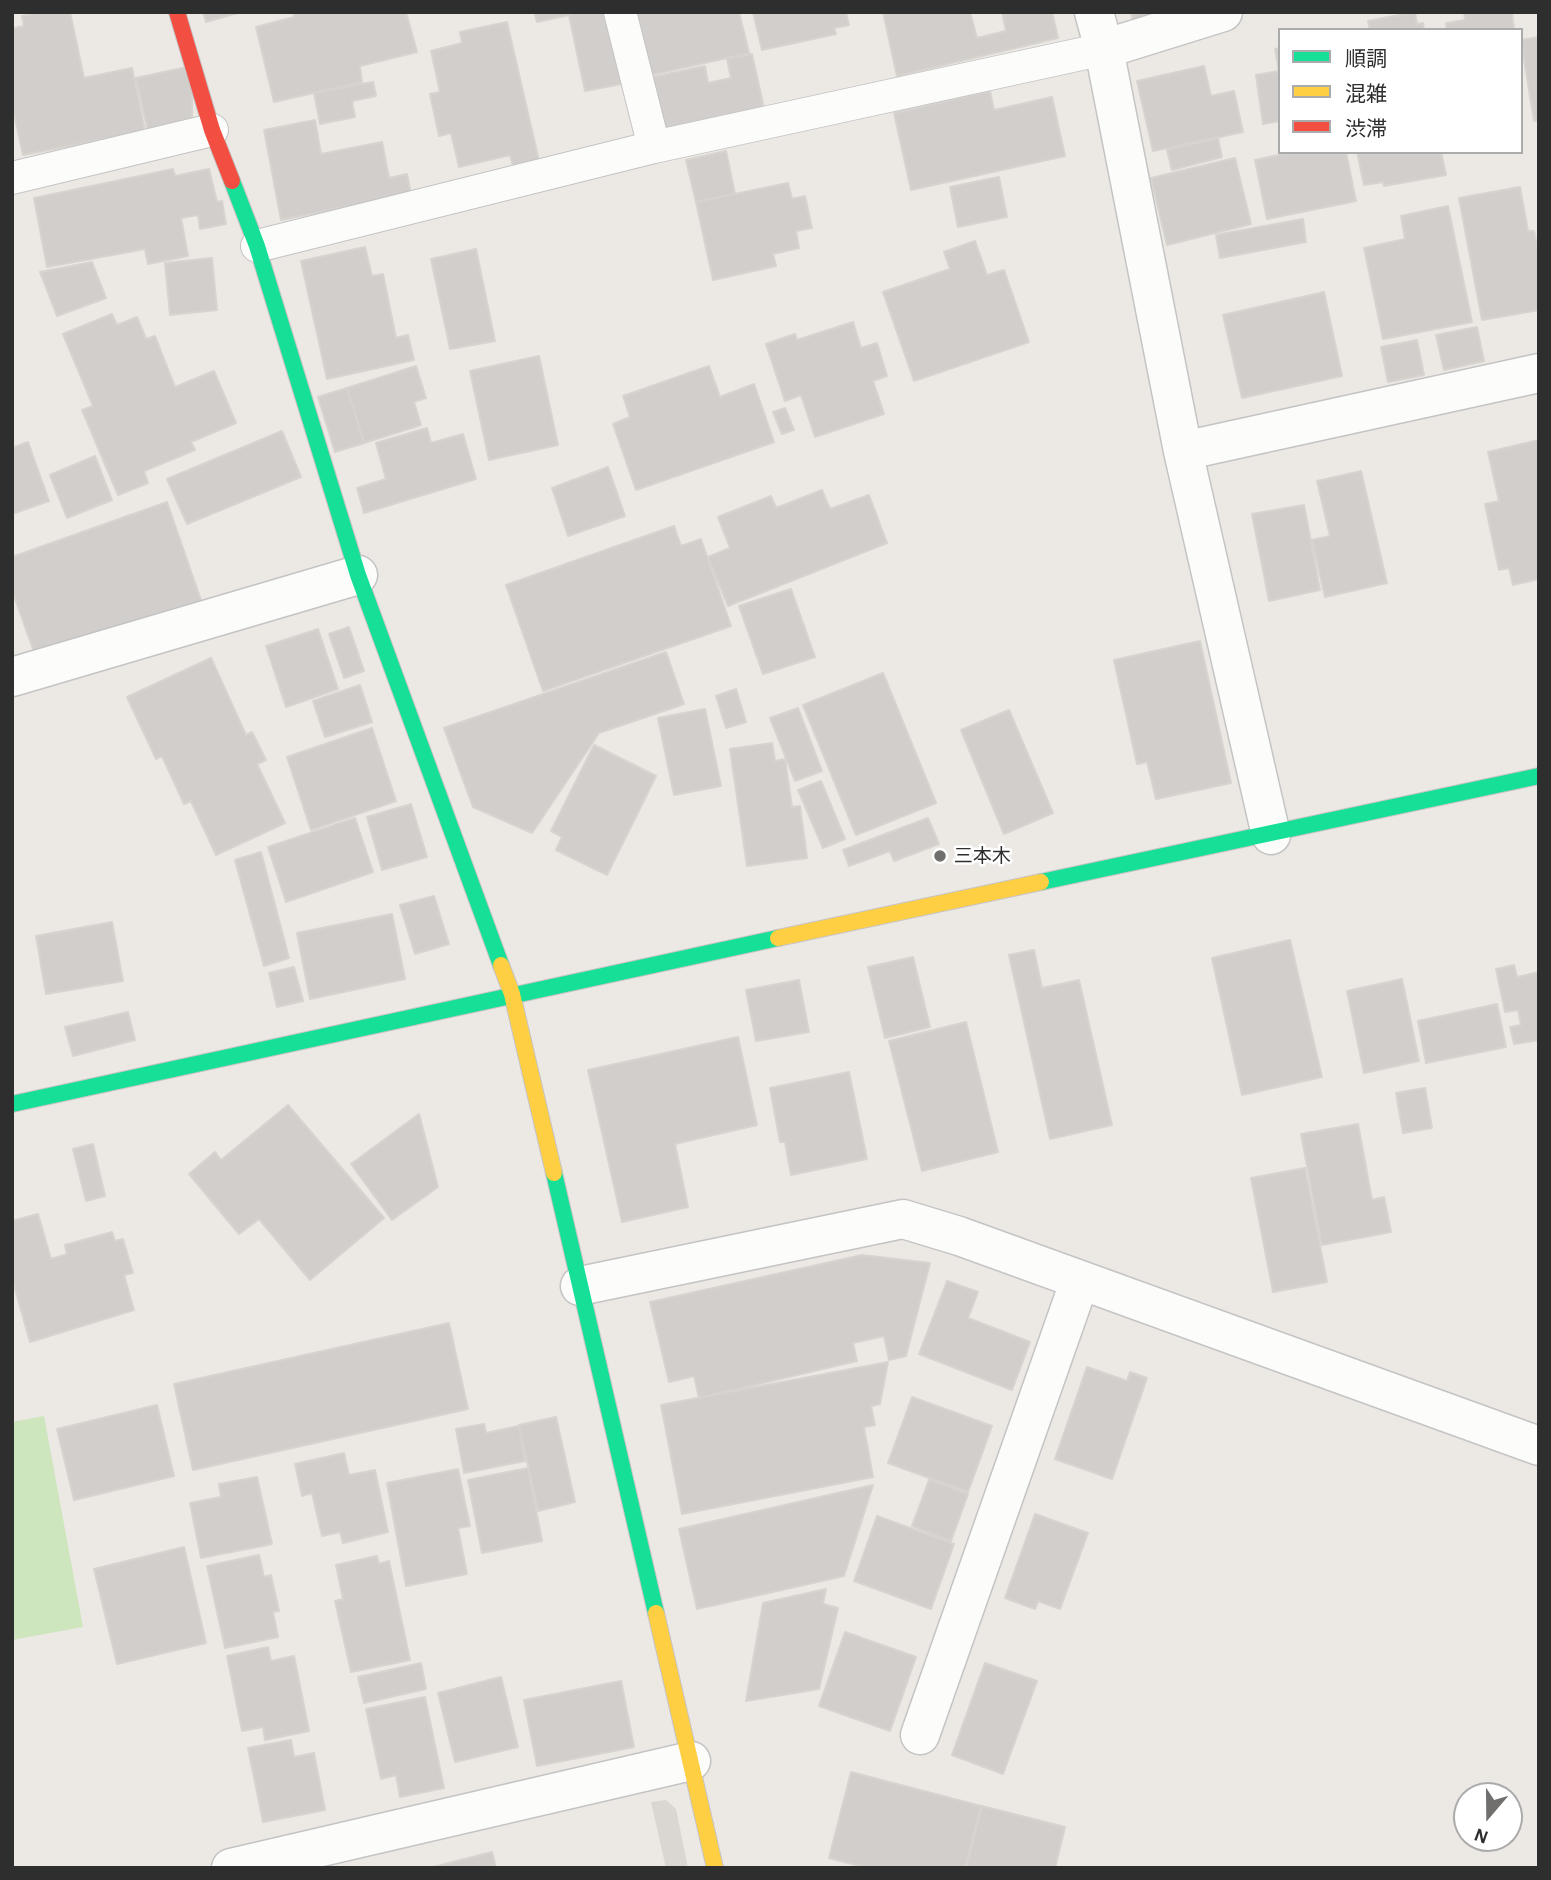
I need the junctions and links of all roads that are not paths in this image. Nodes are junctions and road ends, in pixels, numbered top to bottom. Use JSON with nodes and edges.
{"nodes":[{"id":1,"x":177,"y":12,"type":"edge"},
{"id":2,"x":620,"y":12,"type":"edge"},
{"id":3,"x":1094,"y":12,"type":"edge"},
{"id":4,"x":1223,"y":12,"type":"edge"},
{"id":5,"x":1104,"y":48,"type":"junction"},
{"id":6,"x":212,"y":130,"type":"junction"},
{"id":7,"x":654,"y":147,"type":"junction"},
{"id":8,"x":12,"y":178,"type":"edge"},
{"id":9,"x":257,"y":246,"type":"junction"},
{"id":10,"x":1539,"y":373,"type":"edge"},
{"id":11,"x":1183,"y":451,"type":"junction"},
{"id":12,"x":358,"y":575,"type":"junction"},
{"id":13,"x":12,"y":677,"type":"edge"},
{"id":14,"x":1539,"y":776,"type":"edge"},
{"id":15,"x":1271,"y":835,"type":"junction"},
{"id":16,"x":512,"y":994,"type":"junction"},
{"id":17,"x":12,"y":1104,"type":"edge"},
{"id":18,"x":1080,"y":1280,"type":"junction"},
{"id":19,"x":580,"y":1286,"type":"junction"},
{"id":20,"x":1539,"y":1446,"type":"edge"},
{"id":21,"x":920,"y":1735,"type":"dead end"},
{"id":22,"x":691,"y":1761,"type":"junction"},
{"id":23,"x":231,"y":1868,"type":"edge"},
{"id":24,"x":716,"y":1868,"type":"edge"}],
"edges":[{"from":1,"to":6,"type":"street"},
{"from":2,"to":7,"type":"lane"},
{"from":3,"to":5,"type":"street"},
{"from":4,"to":5,"type":"street"},
{"from":5,"to":7,"type":"lane"},
{"from":5,"to":11,"type":"street"},
{"from":6,"to":8,"type":"lane"},
{"from":6,"to":9,"type":"street"},
{"from":7,"to":9,"type":"lane"},
{"from":9,"to":12,"type":"street"},
{"from":10,"to":11,"type":"street"},
{"from":11,"to":15,"type":"street"},
{"from":12,"to":13,"type":"street"},
{"from":12,"to":16,"type":"street"},
{"from":14,"to":15,"type":"street"},
{"from":15,"to":16,"type":"street"},
{"from":16,"to":17,"type":"street"},
{"from":16,"to":19,"type":"street"},
{"from":18,"to":19,"type":"street"},
{"from":18,"to":20,"type":"street"},
{"from":18,"to":21,"type":"street"},
{"from":19,"to":22,"type":"street"},
{"from":22,"to":23,"type":"street"},
{"from":22,"to":24,"type":"street"}]}
